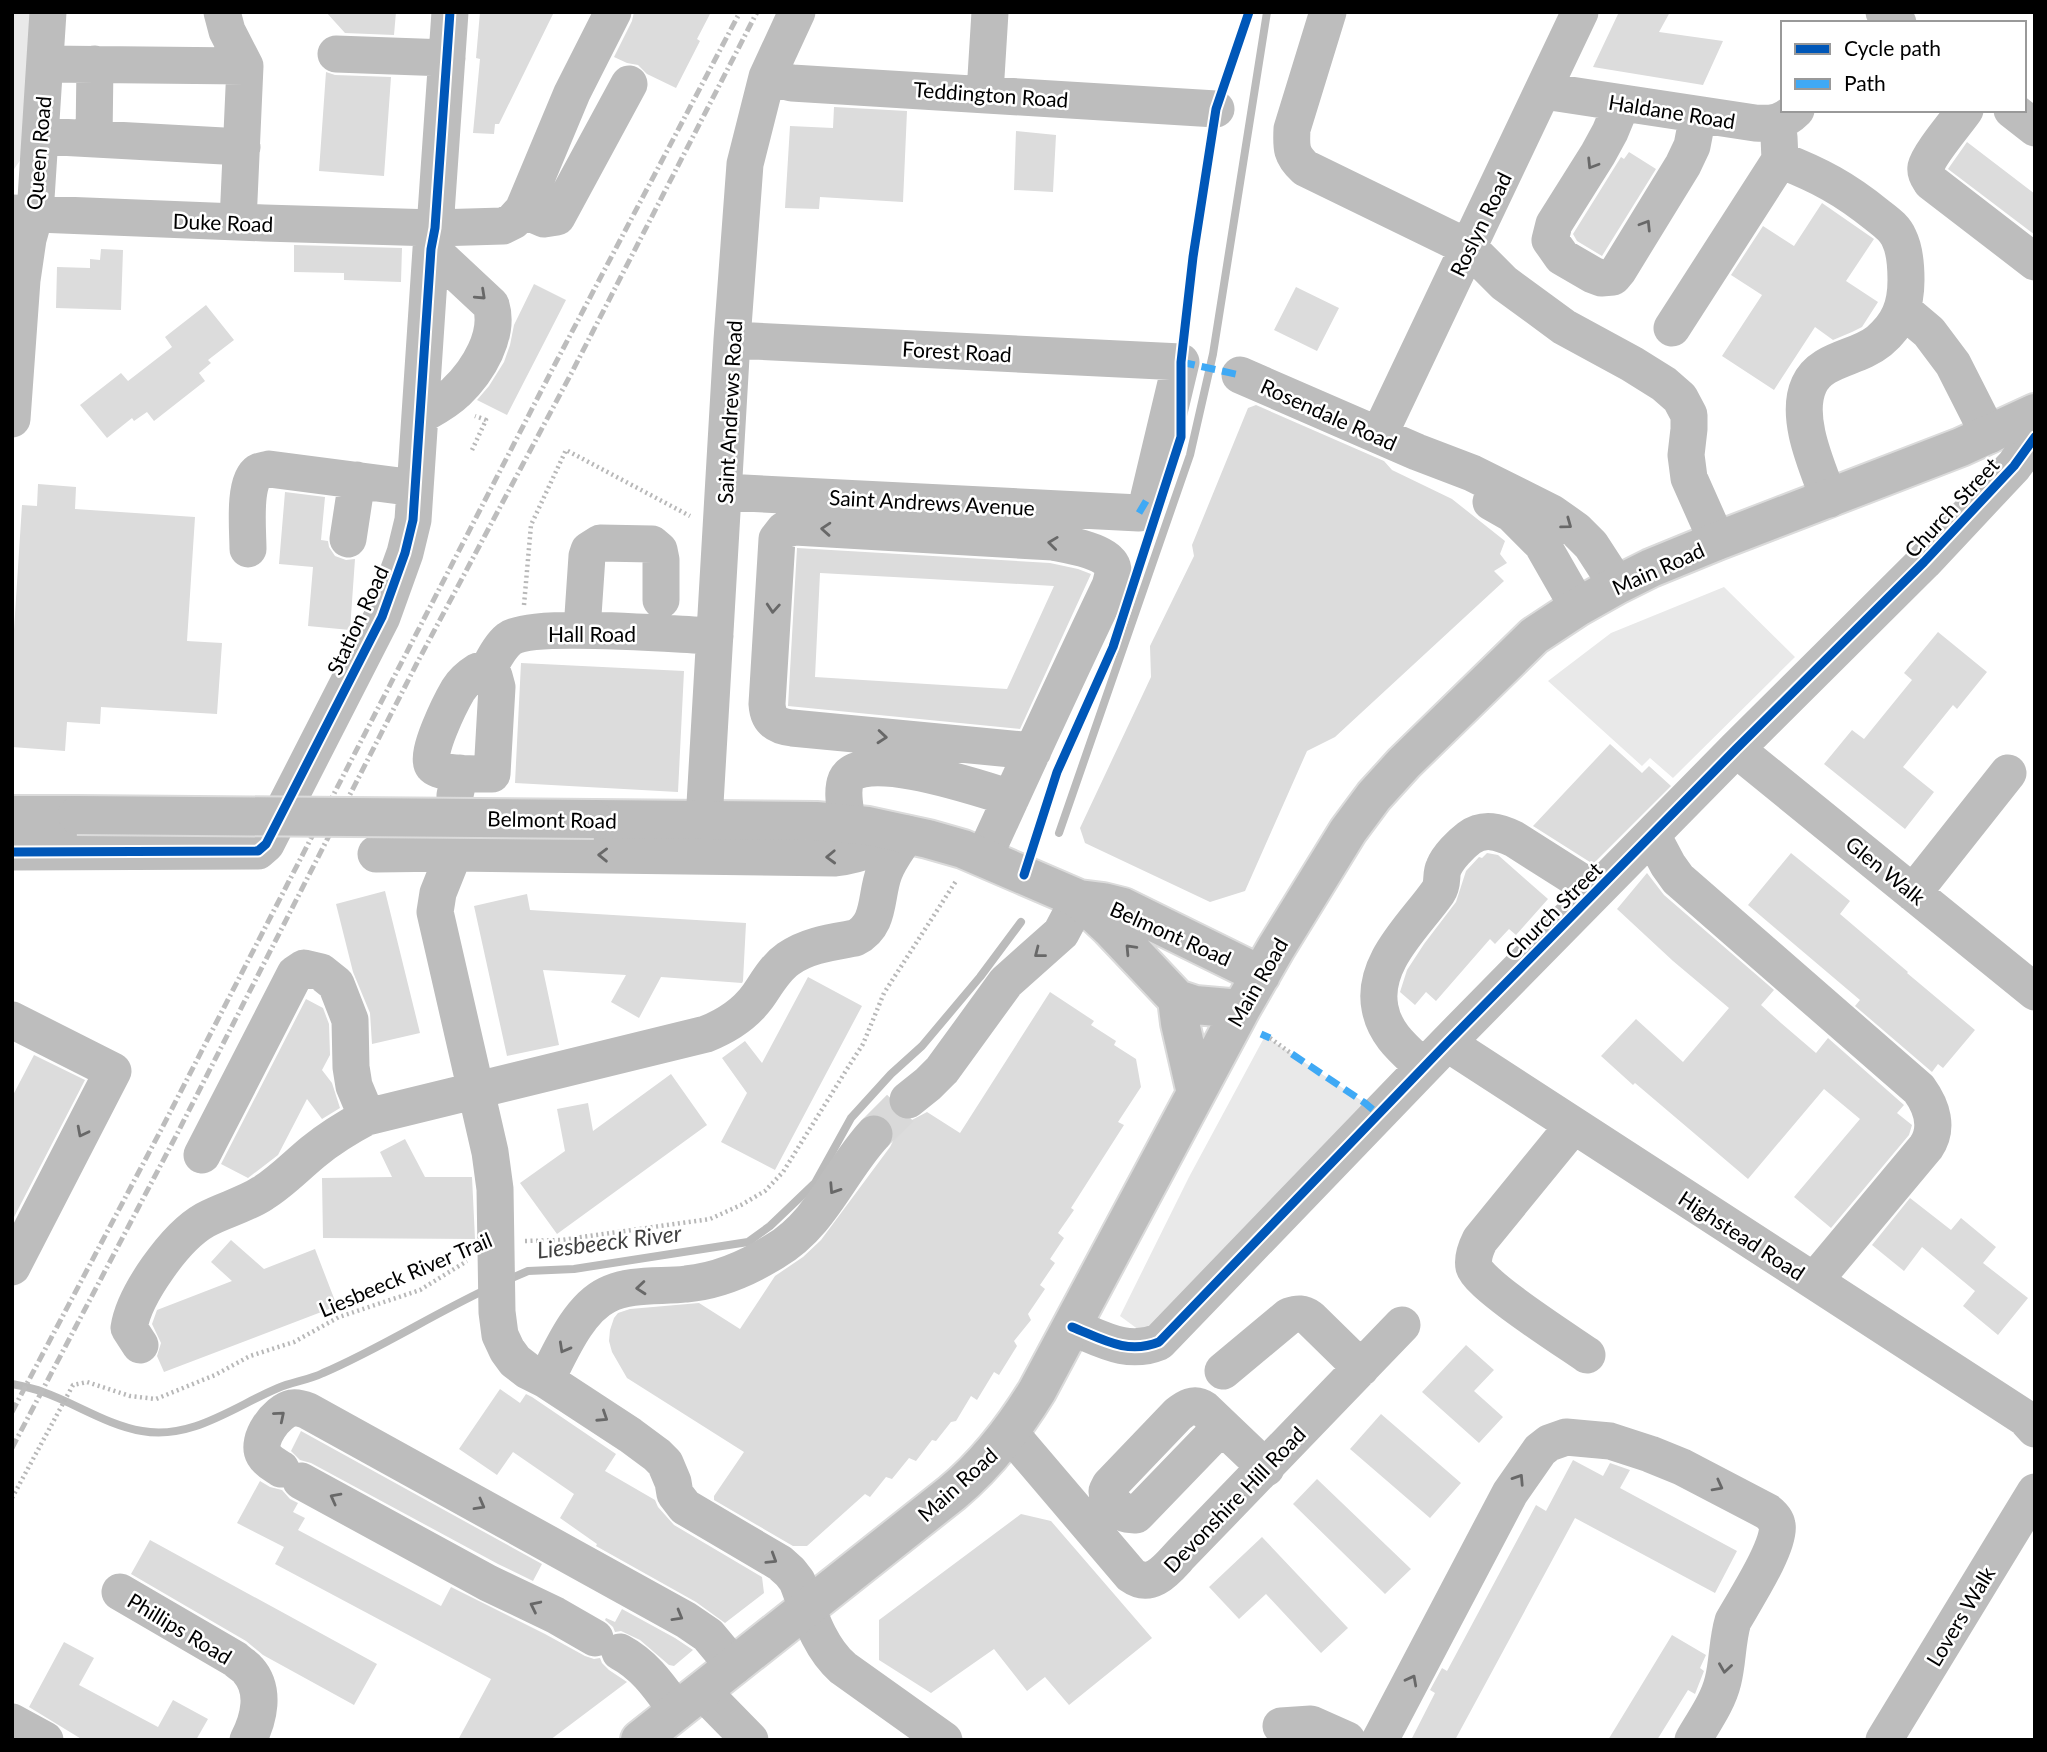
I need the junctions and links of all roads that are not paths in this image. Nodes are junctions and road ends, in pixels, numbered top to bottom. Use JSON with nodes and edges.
{"nodes":[{"id":1,"x":48,"y":12,"type":"edge"},
{"id":2,"x":222,"y":12,"type":"edge"},
{"id":3,"x":450,"y":12,"type":"edge"},
{"id":4,"x":613,"y":12,"type":"edge"},
{"id":5,"x":797,"y":12,"type":"edge"},
{"id":6,"x":990,"y":12,"type":"edge"},
{"id":7,"x":1328,"y":12,"type":"edge"},
{"id":8,"x":1580,"y":12,"type":"edge"},
{"id":9,"x":336,"y":54,"type":"dead end"},
{"id":10,"x":447,"y":58,"type":"junction"},
{"id":11,"x":45,"y":64,"type":"junction"},
{"id":12,"x":94,"y":64,"type":"junction"},
{"id":13,"x":245,"y":66,"type":"junction"},
{"id":14,"x":767,"y":77,"type":"junction"},
{"id":15,"x":629,"y":84,"type":"dead end"},
{"id":16,"x":1544,"y":90,"type":"junction"},
{"id":17,"x":985,"y":93,"type":"junction"},
{"id":18,"x":1622,"y":103,"type":"junction"},
{"id":19,"x":1216,"y":109,"type":"dead end"},
{"id":20,"x":1964,"y":112,"type":"edge"},
{"id":21,"x":2015,"y":112,"type":"edge"},
{"id":22,"x":1698,"y":115,"type":"junction"},
{"id":23,"x":1787,"y":116,"type":"edge"},
{"id":24,"x":2035,"y":128,"type":"edge"},
{"id":25,"x":40,"y":136,"type":"junction"},
{"id":26,"x":94,"y":139,"type":"junction"},
{"id":27,"x":242,"y":147,"type":"junction"},
{"id":28,"x":1780,"y":160,"type":"junction"},
{"id":29,"x":523,"y":209,"type":"junction"},
{"id":30,"x":24,"y":213,"type":"edge"},
{"id":31,"x":238,"y":222,"type":"junction"},
{"id":32,"x":433,"y":238,"type":"junction"},
{"id":33,"x":1469,"y":247,"type":"junction"},
{"id":34,"x":2035,"y":262,"type":"edge"},
{"id":35,"x":1903,"y":310,"type":"junction"},
{"id":36,"x":1672,"y":328,"type":"dead end"},
{"id":37,"x":732,"y":340,"type":"junction"},
{"id":38,"x":1241,"y":375,"type":"dead end"},
{"id":39,"x":2035,"y":413,"type":"edge"},
{"id":40,"x":420,"y":416,"type":"junction"},
{"id":41,"x":12,"y":419,"type":"edge"},
{"id":42,"x":1379,"y":435,"type":"junction"},
{"id":43,"x":1989,"y":435,"type":"junction"},
{"id":44,"x":2035,"y":437,"type":"edge"},
{"id":45,"x":1417,"y":452,"type":"junction"},
{"id":46,"x":357,"y":480,"type":"junction"},
{"id":47,"x":416,"y":483,"type":"junction"},
{"id":48,"x":724,"y":492,"type":"junction"},
{"id":49,"x":1829,"y":499,"type":"junction"},
{"id":50,"x":1144,"y":505,"type":"joint"},
{"id":51,"x":348,"y":540,"type":"dead end"},
{"id":52,"x":1717,"y":541,"type":"junction"},
{"id":53,"x":248,"y":549,"type":"dead end"},
{"id":54,"x":1617,"y":585,"type":"junction"},
{"id":55,"x":661,"y":600,"type":"dead end"},
{"id":56,"x":1578,"y":607,"type":"junction"},
{"id":57,"x":582,"y":630,"type":"junction"},
{"id":58,"x":715,"y":636,"type":"junction"},
{"id":59,"x":487,"y":671,"type":"junction"},
{"id":60,"x":1736,"y":749,"type":"junction"},
{"id":61,"x":1033,"y":751,"type":"junction"},
{"id":62,"x":460,"y":773,"type":"junction"},
{"id":63,"x":2008,"y":773,"type":"dead end"},
{"id":64,"x":1011,"y":798,"type":"junction"},
{"id":65,"x":12,"y":815,"type":"edge"},
{"id":66,"x":704,"y":821,"type":"junction"},
{"id":67,"x":847,"y":823,"type":"junction"},
{"id":68,"x":899,"y":832,"type":"junction"},
{"id":69,"x":1652,"y":835,"type":"junction"},
{"id":70,"x":12,"y":852,"type":"edge"},
{"id":71,"x":454,"y":853,"type":"junction"},
{"id":72,"x":376,"y":854,"type":"dead end"},
{"id":73,"x":972,"y":866,"type":"junction"},
{"id":74,"x":1596,"y":891,"type":"junction"},
{"id":75,"x":1913,"y":892,"type":"junction"},
{"id":76,"x":1079,"y":899,"type":"junction"},
{"id":77,"x":1261,"y":975,"type":"junction"},
{"id":78,"x":2035,"y":992,"type":"edge"},
{"id":79,"x":1177,"y":999,"type":"junction"},
{"id":80,"x":1241,"y":1009,"type":"junction"},
{"id":81,"x":12,"y":1020,"type":"edge"},
{"id":82,"x":1435,"y":1055,"type":"junction"},
{"id":83,"x":476,"y":1091,"type":"junction"},
{"id":84,"x":1196,"y":1093,"type":"junction"},
{"id":85,"x":908,"y":1100,"type":"tunnel mouth"},
{"id":86,"x":367,"y":1117,"type":"junction"},
{"id":87,"x":1573,"y":1126,"type":"junction"},
{"id":88,"x":874,"y":1134,"type":"tunnel mouth"},
{"id":89,"x":202,"y":1155,"type":"dead end"},
{"id":90,"x":12,"y":1267,"type":"edge"},
{"id":91,"x":1814,"y":1281,"type":"junction"},
{"id":92,"x":1402,"y":1325,"type":"dead end"},
{"id":93,"x":1072,"y":1327,"type":"junction"},
{"id":94,"x":140,"y":1345,"type":"dead end"},
{"id":95,"x":1587,"y":1355,"type":"dead end"},
{"id":96,"x":1361,"y":1367,"type":"junction"},
{"id":97,"x":1223,"y":1371,"type":"dead end"},
{"id":98,"x":546,"y":1380,"type":"junction"},
{"id":99,"x":1222,"y":1426,"type":"dead end"},
{"id":100,"x":2035,"y":1429,"type":"edge"},
{"id":101,"x":1010,"y":1433,"type":"junction"},
{"id":102,"x":1266,"y":1468,"type":"junction"},
{"id":103,"x":2035,"y":1492,"type":"edge"},
{"id":104,"x":120,"y":1591,"type":"dead end"},
{"id":105,"x":807,"y":1608,"type":"junction"},
{"id":106,"x":734,"y":1666,"type":"junction"},
{"id":107,"x":690,"y":1701,"type":"junction"},
{"id":108,"x":12,"y":1723,"type":"edge"},
{"id":109,"x":1281,"y":1726,"type":"dead end"},
{"id":110,"x":929,"y":1736,"type":"edge"},
{"id":111,"x":1895,"y":1736,"type":"edge"},
{"id":112,"x":644,"y":1739,"type":"edge"},
{"id":113,"x":44,"y":1740,"type":"edge"},
{"id":114,"x":248,"y":1740,"type":"edge"},
{"id":115,"x":750,"y":1740,"type":"edge"},
{"id":116,"x":1347,"y":1740,"type":"edge"},
{"id":117,"x":1380,"y":1740,"type":"edge"},
{"id":118,"x":1693,"y":1740,"type":"edge"}],
"edges":[{"from":1,"to":11,"type":"street","name":"Queen Road"},
{"from":2,"to":13,"type":"street"},
{"from":3,"to":10,"type":"street","name":"Station Road"},
{"from":4,"to":29,"type":"street"},
{"from":5,"to":14,"type":"street","name":"Saint Andrews Road"},
{"from":6,"to":17,"type":"street"},
{"from":7,"to":33,"type":"street"},
{"from":8,"to":16,"type":"street","name":"Roslyn Road"},
{"from":9,"to":10,"type":"street"},
{"from":10,"to":32,"type":"street","name":"Station Road"},
{"from":11,"to":12,"type":"street"},
{"from":11,"to":25,"type":"street","name":"Queen Road"},
{"from":12,"to":13,"type":"street"},
{"from":12,"to":26,"type":"street"},
{"from":13,"to":27,"type":"street"},
{"from":14,"to":17,"type":"street","name":"Teddington Road"},
{"from":14,"to":37,"type":"street","name":"Saint Andrews Road"},
{"from":15,"to":29,"type":"street"},
{"from":16,"to":18,"type":"street","name":"Haldane Road"},
{"from":16,"to":33,"type":"street","name":"Roslyn Road"},
{"from":17,"to":19,"type":"street","name":"Teddington Road"},
{"from":18,"to":22,"type":"street","name":"Haldane Road"},
{"from":18,"to":22,"type":"street","one_way":true},
{"from":20,"to":34,"type":"street"},
{"from":21,"to":24,"type":"street"},
{"from":22,"to":23,"type":"street","name":"Haldane Road"},
{"from":23,"to":28,"type":"street"},
{"from":25,"to":26,"type":"street"},
{"from":25,"to":30,"type":"street","name":"Queen Road"},
{"from":26,"to":27,"type":"street"},
{"from":27,"to":31,"type":"street"},
{"from":28,"to":35,"type":"street"},
{"from":28,"to":36,"type":"street"},
{"from":29,"to":32,"type":"street","name":"Duke Road"},
{"from":30,"to":31,"type":"street","name":"Duke Road"},
{"from":30,"to":41,"type":"street","name":"Queen Road"},
{"from":31,"to":32,"type":"street","name":"Duke Road"},
{"from":32,"to":40,"type":"street","name":"Station Road"},
{"from":32,"to":40,"type":"street","one_way":true},
{"from":33,"to":42,"type":"street","name":"Roslyn Road"},
{"from":33,"to":52,"type":"street"},
{"from":35,"to":43,"type":"street"},
{"from":35,"to":49,"type":"street"},
{"from":37,"to":48,"type":"street","name":"Saint Andrews Road"},
{"from":37,"to":50,"type":"street","name":"Forest Road"},
{"from":38,"to":42,"type":"street","name":"Rosendale Road"},
{"from":39,"to":43,"type":"main road","name":"Main Road"},
{"from":40,"to":47,"type":"street","name":"Station Road"},
{"from":42,"to":45,"type":"street","name":"Rosendale Road"},
{"from":43,"to":49,"type":"main road","name":"Main Road"},
{"from":44,"to":60,"type":"street","name":"Church Street"},
{"from":45,"to":54,"type":"street","name":"Rosendale Road","one_way":true},
{"from":45,"to":56,"type":"street","name":"Rosendale Road"},
{"from":46,"to":47,"type":"street"},
{"from":46,"to":51,"type":"street"},
{"from":46,"to":53,"type":"street"},
{"from":47,"to":70,"type":"street","name":"Station Road"},
{"from":48,"to":50,"type":"street","name":"Saint Andrews Avenue"},
{"from":48,"to":58,"type":"street","name":"Saint Andrews Road"},
{"from":49,"to":52,"type":"main road","name":"Main Road"},
{"from":52,"to":54,"type":"main road","name":"Main Road"},
{"from":54,"to":56,"type":"main road","name":"Main Road"},
{"from":55,"to":57,"type":"street"},
{"from":56,"to":77,"type":"main road","name":"Main Road"},
{"from":57,"to":58,"type":"street","name":"Hall Road"},
{"from":57,"to":59,"type":"street","name":"Hall Road"},
{"from":58,"to":66,"type":"street","name":"Saint Andrews Road"},
{"from":59,"to":62,"type":"street","name":"Hall Road"},
{"from":59,"to":62,"type":"street","name":"Hall Road"},
{"from":60,"to":69,"type":"street","name":"Church Street"},
{"from":60,"to":75,"type":"street","name":"Glen Walk"},
{"from":61,"to":61,"type":"street","one_way":true},
{"from":61,"to":64,"type":"street"},
{"from":62,"to":71,"type":"street"},
{"from":63,"to":75,"type":"street"},
{"from":64,"to":67,"type":"street"},
{"from":64,"to":73,"type":"street"},
{"from":65,"to":66,"type":"main road","name":"Belmont Road","bridge":true},
{"from":66,"to":67,"type":"main road","name":"Belmont Road"},
{"from":67,"to":68,"type":"main road","name":"Belmont Road"},
{"from":68,"to":71,"type":"street","one_way":true},
{"from":68,"to":73,"type":"main road","name":"Belmont Road"},
{"from":68,"to":83,"type":"street"},
{"from":69,"to":74,"type":"street","name":"Church Street"},
{"from":69,"to":91,"type":"street"},
{"from":71,"to":72,"type":"street"},
{"from":71,"to":83,"type":"street"},
{"from":73,"to":76,"type":"main road","name":"Belmont Road"},
{"from":74,"to":82,"type":"street","name":"Church Street"},
{"from":74,"to":82,"type":"street","name":"Highstead Road"},
{"from":75,"to":78,"type":"street","name":"Glen Walk"},
{"from":76,"to":77,"type":"main road","name":"Belmont Road"},
{"from":79,"to":76,"type":"main road","name":"Belmont Road","one_way":true},
{"from":76,"to":85,"type":"street","one_way":true},
{"from":77,"to":80,"type":"main road","name":"Main Road"},
{"from":79,"to":80,"type":"main road"},
{"from":79,"to":84,"type":"main road"},
{"from":80,"to":84,"type":"main road","name":"Main Road"},
{"from":81,"to":90,"type":"street","one_way":true},
{"from":82,"to":87,"type":"street","name":"Highstead Road"},
{"from":82,"to":93,"type":"street","name":"Church Street"},
{"from":83,"to":86,"type":"street"},
{"from":83,"to":98,"type":"street"},
{"from":84,"to":93,"type":"main road","name":"Main Road"},
{"from":86,"to":89,"type":"street"},
{"from":86,"to":94,"type":"street"},
{"from":87,"to":91,"type":"street","name":"Highstead Road"},
{"from":87,"to":95,"type":"street"},
{"from":88,"to":98,"type":"street","one_way":true},
{"from":91,"to":100,"type":"street","name":"Highstead Road"},
{"from":92,"to":96,"type":"street","name":"Devonshire Hill Road"},
{"from":93,"to":101,"type":"main road","name":"Main Road"},
{"from":96,"to":97,"type":"street"},
{"from":96,"to":102,"type":"street","name":"Devonshire Hill Road"},
{"from":98,"to":105,"type":"street","one_way":true},
{"from":99,"to":102,"type":"street"},
{"from":101,"to":102,"type":"street","name":"Devonshire Hill Road"},
{"from":101,"to":105,"type":"main road","name":"Main Road"},
{"from":103,"to":111,"type":"street","name":"Lovers Walk"},
{"from":104,"to":114,"type":"street","name":"Phillips Road"},
{"from":105,"to":106,"type":"main road","name":"Main Road"},
{"from":105,"to":110,"type":"street"},
{"from":106,"to":107,"type":"main road","name":"Main Road"},
{"from":107,"to":106,"type":"street","one_way":true},
{"from":107,"to":112,"type":"main road","name":"Main Road"},
{"from":107,"to":115,"type":"street"},
{"from":108,"to":113,"type":"street"},
{"from":109,"to":116,"type":"street"},
{"from":117,"to":118,"type":"street","one_way":true}]}
